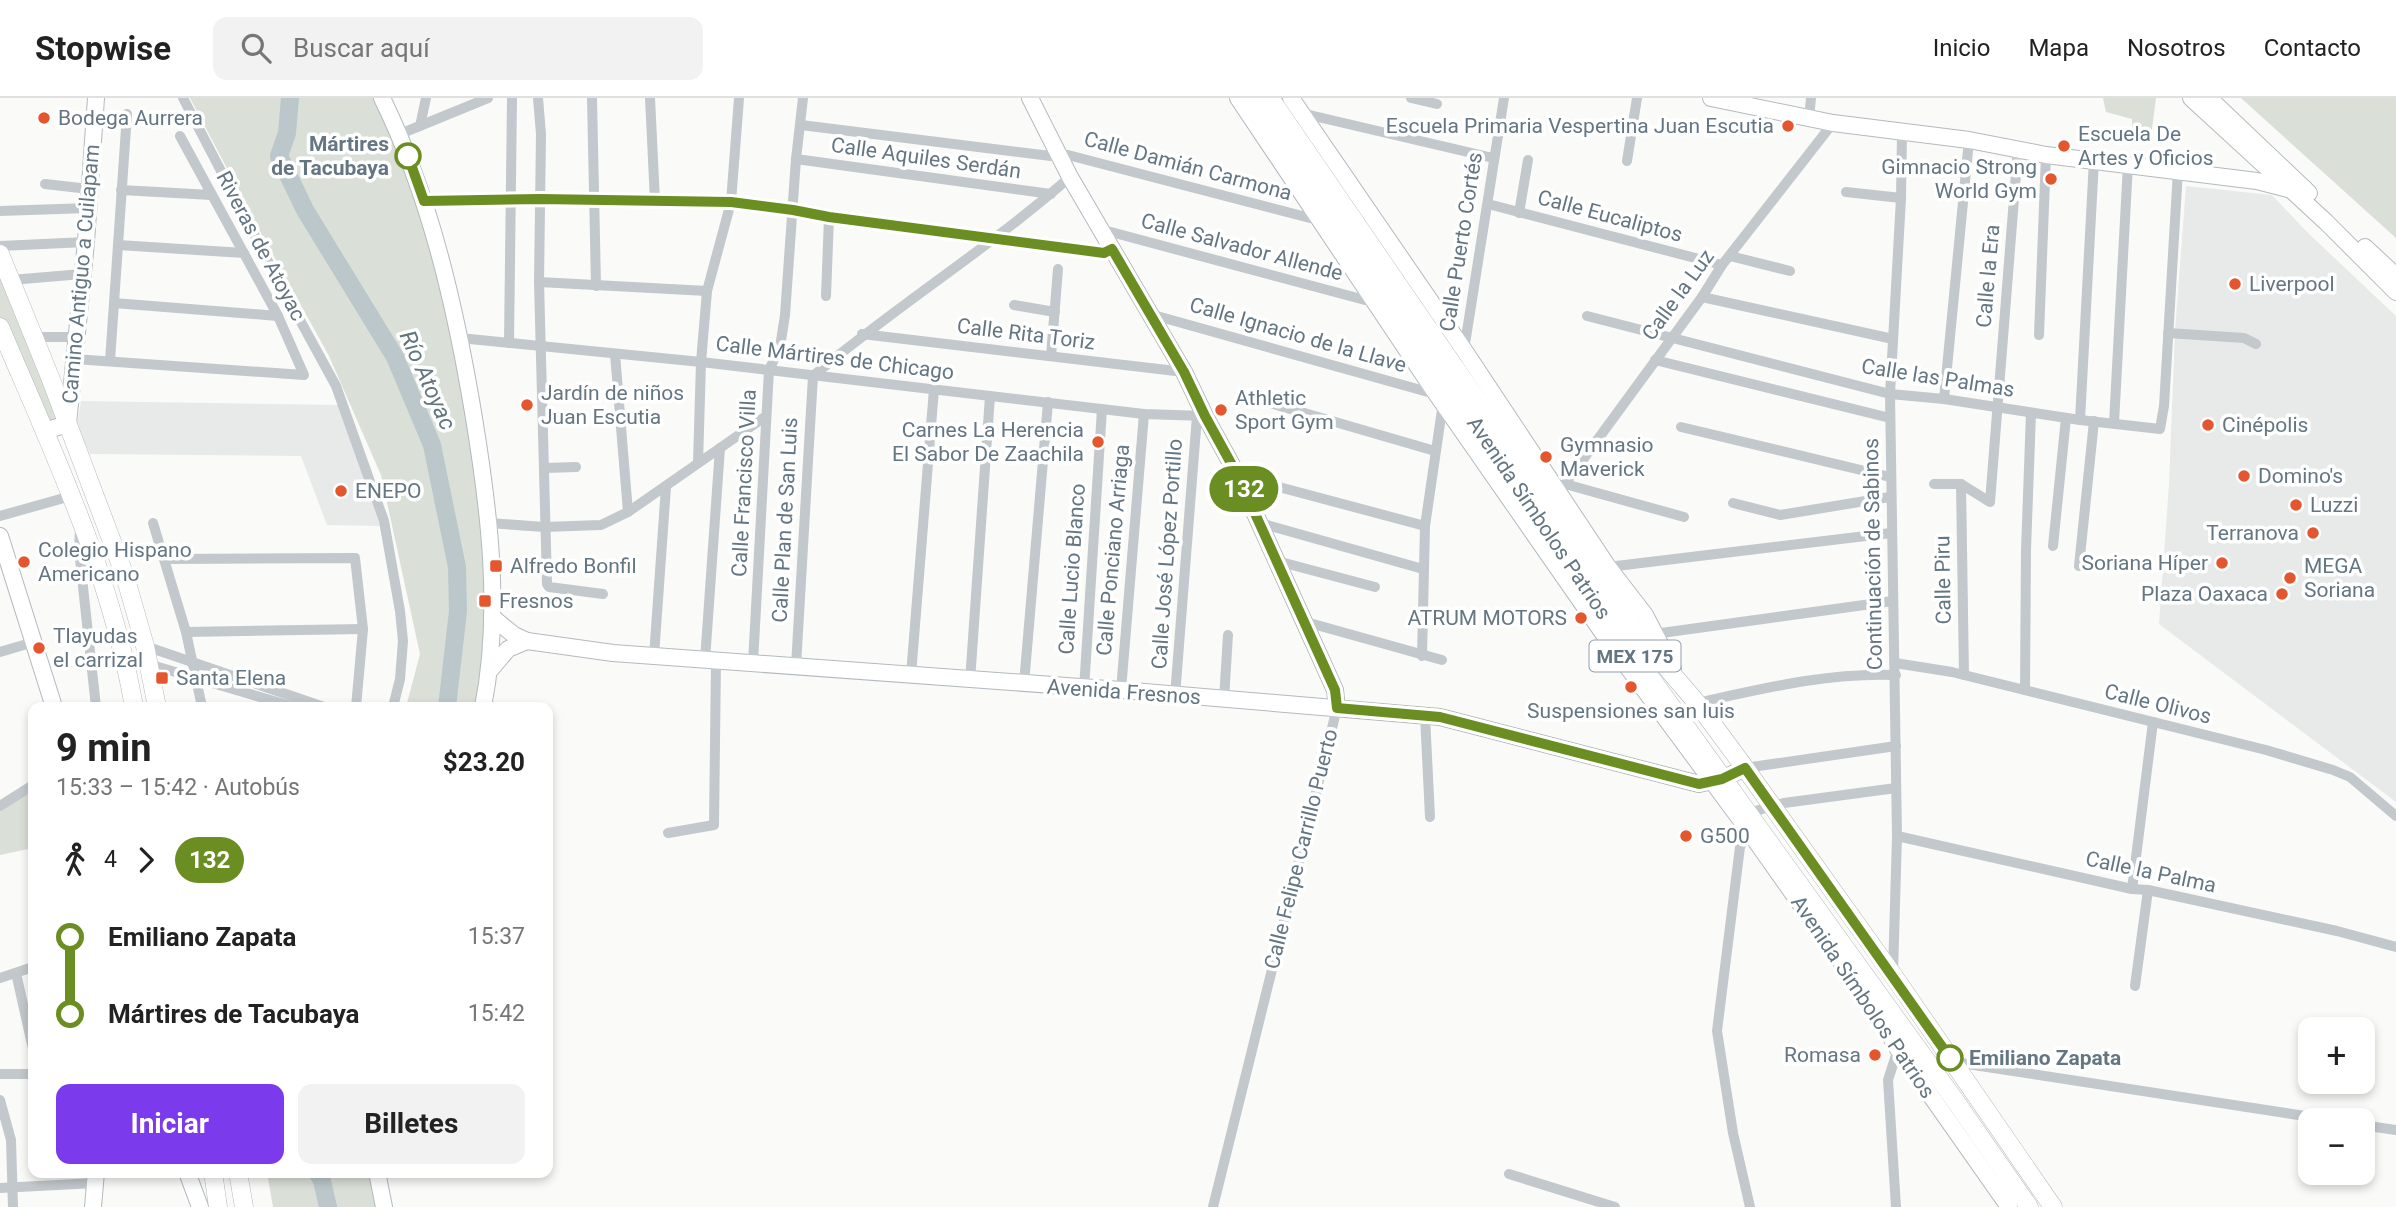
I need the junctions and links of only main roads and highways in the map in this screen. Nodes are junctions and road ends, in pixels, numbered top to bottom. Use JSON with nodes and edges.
{"nodes":[{"id":1,"x":1252,"y":98,"type":"edge"},
{"id":2,"x":1270,"y":98,"type":"edge"},
{"id":3,"x":0,"y":254,"type":"edge"},
{"id":4,"x":0,"y":327,"type":"edge"},
{"id":5,"x":1609,"y":620,"type":"junction"},
{"id":6,"x":1612,"y":646,"type":"road end"},
{"id":7,"x":133,"y":702,"type":"edge"},
{"id":8,"x":156,"y":702,"type":"edge"},
{"id":9,"x":214,"y":1178,"type":"edge"},
{"id":10,"x":239,"y":1178,"type":"edge"},
{"id":11,"x":218,"y":1207,"type":"edge"},
{"id":12,"x":244,"y":1207,"type":"edge"},
{"id":13,"x":2029,"y":1207,"type":"edge"},
{"id":14,"x":2053,"y":1207,"type":"edge"}],
"edges":[{"from":1,"to":5,"type":"main road","name":"Avenida Símbolos Patrios","number":"MEX 175"},
{"from":2,"to":14,"type":"main road","name":"Avenida Símbolos Patrios","number":"MEX 175"},
{"from":3,"to":8,"type":"main road"},
{"from":4,"to":7,"type":"main road"},
{"from":5,"to":6,"type":"main road"},
{"from":5,"to":13,"type":"main road","name":"Avenida Símbolos Patrios","number":"MEX 175"},
{"from":9,"to":11,"type":"main road"},
{"from":10,"to":12,"type":"main road"}]}
